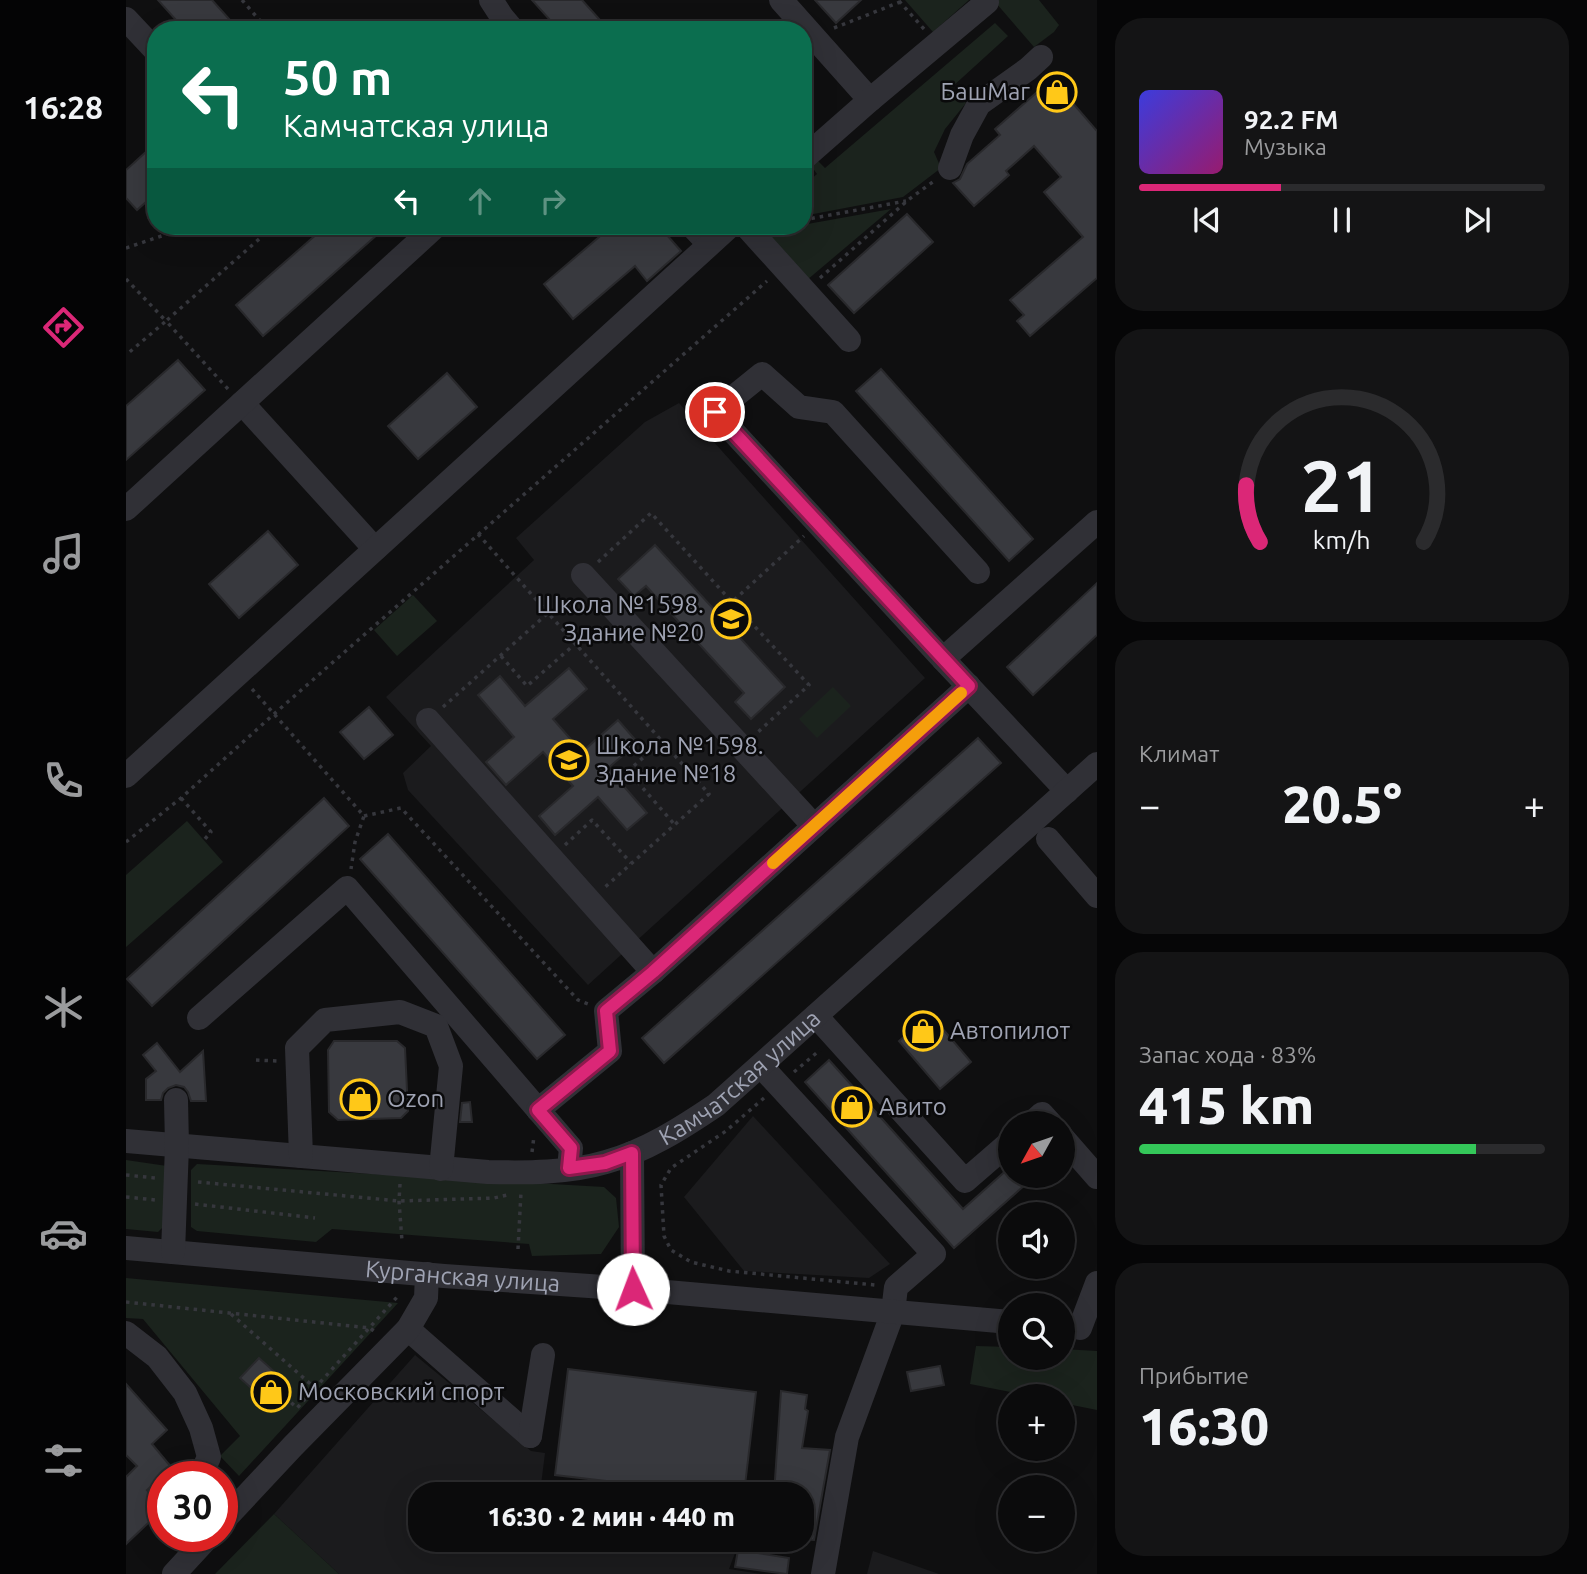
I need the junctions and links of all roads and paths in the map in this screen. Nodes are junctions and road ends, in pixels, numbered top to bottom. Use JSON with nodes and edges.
{"nodes":[{"id":1,"x":242,"y":0,"type":"edge"},
{"id":2,"x":491,"y":0,"type":"edge"},
{"id":3,"x":781,"y":0,"type":"edge"},
{"id":4,"x":899,"y":1,"type":"edge"},
{"id":5,"x":987,"y":2,"type":"dead end"},
{"id":6,"x":126,"y":19,"type":"edge"},
{"id":7,"x":260,"y":21,"type":"edge"},
{"id":8,"x":506,"y":21,"type":"edge"},
{"id":9,"x":800,"y":21,"type":"edge"},
{"id":10,"x":812,"y":35,"type":"edge"},
{"id":11,"x":815,"y":38,"type":"junction"},
{"id":12,"x":147,"y":41,"type":"edge"},
{"id":13,"x":937,"y":44,"type":"junction"},
{"id":14,"x":1041,"y":57,"type":"dead end"},
{"id":15,"x":870,"y":100,"type":"junction"},
{"id":16,"x":812,"y":151,"type":"edge"},
{"id":17,"x":950,"y":168,"type":"joint"},
{"id":18,"x":908,"y":201,"type":"junction"},
{"id":19,"x":812,"y":218,"type":"edge"},
{"id":20,"x":164,"y":235,"type":"edge"},
{"id":21,"x":264,"y":235,"type":"edge"},
{"id":22,"x":426,"y":235,"type":"edge"},
{"id":23,"x":700,"y":235,"type":"edge"},
{"id":24,"x":720,"y":235,"type":"edge"},
{"id":25,"x":754,"y":235,"type":"edge"},
{"id":26,"x":709,"y":244,"type":"junction"},
{"id":27,"x":126,"y":248,"type":"edge"},
{"id":28,"x":783,"y":266,"type":"junction"},
{"id":29,"x":126,"y":279,"type":"edge"},
{"id":30,"x":805,"y":291,"type":"junction"},
{"id":31,"x":166,"y":321,"type":"junction"},
{"id":32,"x":849,"y":340,"type":"dead end"},
{"id":33,"x":126,"y":355,"type":"edge"},
{"id":34,"x":242,"y":403,"type":"junction"},
{"id":35,"x":126,"y":509,"type":"edge"},
{"id":36,"x":1097,"y":522,"type":"edge"},
{"id":37,"x":478,"y":534,"type":"junction"},
{"id":38,"x":800,"y":539,"type":"dead end"},
{"id":39,"x":375,"y":548,"type":"junction"},
{"id":40,"x":978,"y":572,"type":"dead end"},
{"id":41,"x":583,"y":575,"type":"joint"},
{"id":42,"x":732,"y":602,"type":"junction"},
{"id":43,"x":548,"y":614,"type":"junction"},
{"id":44,"x":575,"y":643,"type":"junction"},
{"id":45,"x":501,"y":656,"type":"junction"},
{"id":46,"x":943,"y":659,"type":"junction"},
{"id":47,"x":238,"y":673,"type":"junction"},
{"id":48,"x":969,"y":686,"type":"junction"},
{"id":49,"x":274,"y":714,"type":"junction"},
{"id":50,"x":428,"y":720,"type":"joint"},
{"id":51,"x":662,"y":741,"type":"junction"},
{"id":52,"x":741,"y":747,"type":"junction"},
{"id":53,"x":1097,"y":764,"type":"edge"},
{"id":54,"x":126,"y":776,"type":"edge"},
{"id":55,"x":1067,"y":791,"type":"junction"},
{"id":56,"x":181,"y":798,"type":"junction"},
{"id":57,"x":364,"y":816,"type":"junction"},
{"id":58,"x":675,"y":825,"type":"junction"},
{"id":59,"x":814,"y":826,"type":"junction"},
{"id":60,"x":1048,"y":839,"type":"dead end"},
{"id":61,"x":204,"y":840,"type":"dead end"},
{"id":62,"x":126,"y":842,"type":"edge"},
{"id":63,"x":551,"y":858,"type":"junction"},
{"id":64,"x":631,"y":864,"type":"junction"},
{"id":65,"x":347,"y":888,"type":"junction"},
{"id":66,"x":1097,"y":896,"type":"edge"},
{"id":67,"x":589,"y":901,"type":"junction"},
{"id":68,"x":653,"y":972,"type":"junction"},
{"id":69,"x":606,"y":1011,"type":"junction"},
{"id":70,"x":816,"y":1016,"type":"junction"},
{"id":71,"x":198,"y":1018,"type":"dead end"},
{"id":72,"x":834,"y":1037,"type":"junction"},
{"id":73,"x":761,"y":1066,"type":"junction"},
{"id":74,"x":779,"y":1085,"type":"junction"},
{"id":75,"x":176,"y":1100,"type":"dead end"},
{"id":76,"x":538,"y":1110,"type":"junction"},
{"id":77,"x":126,"y":1141,"type":"edge"},
{"id":78,"x":177,"y":1146,"type":"junction"},
{"id":79,"x":998,"y":1152,"type":"edge"},
{"id":80,"x":1075,"y":1152,"type":"edge"},
{"id":81,"x":632,"y":1153,"type":"junction"},
{"id":82,"x":301,"y":1156,"type":"junction"},
{"id":83,"x":401,"y":1165,"type":"junction"},
{"id":84,"x":569,"y":1168,"type":"junction"},
{"id":85,"x":442,"y":1169,"type":"junction"},
{"id":86,"x":126,"y":1175,"type":"edge"},
{"id":87,"x":1097,"y":1177,"type":"edge"},
{"id":88,"x":175,"y":1191,"type":"junction"},
{"id":89,"x":126,"y":1197,"type":"edge"},
{"id":90,"x":399,"y":1201,"type":"junction"},
{"id":91,"x":315,"y":1218,"type":"dead end"},
{"id":92,"x":402,"y":1241,"type":"dead end"},
{"id":93,"x":126,"y":1248,"type":"edge"},
{"id":94,"x":518,"y":1249,"type":"dead end"},
{"id":95,"x":173,"y":1252,"type":"junction"},
{"id":96,"x":427,"y":1274,"type":"junction"},
{"id":97,"x":1097,"y":1283,"type":"edge"},
{"id":98,"x":896,"y":1287,"type":"junction"},
{"id":99,"x":633,"y":1289,"type":"junction"},
{"id":100,"x":398,"y":1296,"type":"dead end"},
{"id":101,"x":126,"y":1302,"type":"edge"},
{"id":102,"x":893,"y":1311,"type":"junction"},
{"id":103,"x":229,"y":1313,"type":"junction"},
{"id":104,"x":998,"y":1321,"type":"edge"},
{"id":105,"x":370,"y":1328,"type":"junction"},
{"id":106,"x":1080,"y":1328,"type":"edge"},
{"id":107,"x":126,"y":1333,"type":"edge"},
{"id":108,"x":400,"y":1338,"type":"junction"},
{"id":109,"x":543,"y":1355,"type":"dead end"},
{"id":110,"x":315,"y":1388,"type":"junction"},
{"id":111,"x":285,"y":1397,"type":"dead end"},
{"id":112,"x":207,"y":1461,"type":"edge"},
{"id":113,"x":238,"y":1505,"type":"edge"},
{"id":114,"x":194,"y":1552,"type":"edge"},
{"id":115,"x":174,"y":1574,"type":"edge"},
{"id":116,"x":823,"y":1574,"type":"edge"}],
"edges":[{"from":1,"to":7,"type":"path"},
{"from":2,"to":8,"type":"street"},
{"from":3,"to":9,"type":"street"},
{"from":4,"to":11,"type":"path"},
{"from":4,"to":13,"type":"path"},
{"from":5,"to":13,"type":"street"},
{"from":6,"to":12,"type":"street"},
{"from":10,"to":11,"type":"street"},
{"from":11,"to":15,"type":"street"},
{"from":13,"to":15,"type":"street"},
{"from":14,"to":17,"type":"street"},
{"from":15,"to":16,"type":"street"},
{"from":17,"to":18,"type":"path"},
{"from":18,"to":19,"type":"path"},
{"from":18,"to":30,"type":"path"},
{"from":20,"to":27,"type":"path"},
{"from":21,"to":31,"type":"path"},
{"from":22,"to":34,"type":"street"},
{"from":23,"to":26,"type":"street"},
{"from":24,"to":26,"type":"street"},
{"from":25,"to":28,"type":"street"},
{"from":26,"to":39,"type":"street"},
{"from":28,"to":30,"type":"street"},
{"from":28,"to":37,"type":"path"},
{"from":29,"to":31,"type":"path"},
{"from":30,"to":32,"type":"street"},
{"from":31,"to":33,"type":"path"},
{"from":31,"to":34,"type":"path"},
{"from":34,"to":35,"type":"street"},
{"from":34,"to":39,"type":"street"},
{"from":36,"to":46,"type":"street"},
{"from":37,"to":43,"type":"path"},
{"from":37,"to":49,"type":"path"},
{"from":38,"to":42,"type":"path"},
{"from":39,"to":47,"type":"street"},
{"from":40,"to":46,"type":"street"},
{"from":41,"to":42,"type":"path"},
{"from":41,"to":52,"type":"street"},
{"from":42,"to":52,"type":"path"},
{"from":43,"to":44,"type":"path"},
{"from":43,"to":45,"type":"path"},
{"from":44,"to":45,"type":"path"},
{"from":44,"to":51,"type":"path"},
{"from":45,"to":50,"type":"path"},
{"from":46,"to":48,"type":"street"},
{"from":47,"to":49,"type":"path"},
{"from":47,"to":54,"type":"street"},
{"from":48,"to":55,"type":"street"},
{"from":48,"to":59,"type":"street"},
{"from":49,"to":56,"type":"path"},
{"from":49,"to":57,"type":"path"},
{"from":50,"to":63,"type":"street"},
{"from":51,"to":58,"type":"path"},
{"from":51,"to":58,"type":"path"},
{"from":52,"to":59,"type":"street"},
{"from":53,"to":55,"type":"street","name":"Камчатская улица"},
{"from":55,"to":70,"type":"street","name":"Камчатская улица"},
{"from":56,"to":61,"type":"path"},
{"from":56,"to":62,"type":"path"},
{"from":57,"to":65,"type":"path"},
{"from":57,"to":69,"type":"path"},
{"from":58,"to":64,"type":"path"},
{"from":59,"to":68,"type":"street"},
{"from":60,"to":66,"type":"street"},
{"from":63,"to":64,"type":"path"},
{"from":63,"to":67,"type":"street"},
{"from":64,"to":67,"type":"path"},
{"from":65,"to":71,"type":"street"},
{"from":65,"to":76,"type":"street"},
{"from":67,"to":68,"type":"street"},
{"from":68,"to":69,"type":"street"},
{"from":69,"to":76,"type":"street"},
{"from":70,"to":72,"type":"street"},
{"from":70,"to":73,"type":"street","name":"Камчатская улица"},
{"from":72,"to":74,"type":"path"},
{"from":72,"to":79,"type":"street"},
{"from":73,"to":74,"type":"street"},
{"from":73,"to":81,"type":"street","name":"Камчатская улица"},
{"from":74,"to":98,"type":"street"},
{"from":74,"to":98,"type":"path"},
{"from":75,"to":78,"type":"street"},
{"from":76,"to":84,"type":"street"},
{"from":77,"to":78,"type":"street","name":"Камчатская улица"},
{"from":78,"to":82,"type":"street","name":"Камчатская улица"},
{"from":78,"to":88,"type":"street"},
{"from":80,"to":87,"type":"street"},
{"from":81,"to":84,"type":"street","name":"Камчатская улица"},
{"from":81,"to":99,"type":"street"},
{"from":82,"to":83,"type":"street","name":"Камчатская улица"},
{"from":82,"to":85,"type":"street"},
{"from":83,"to":85,"type":"street","name":"Камчатская улица"},
{"from":83,"to":90,"type":"path"},
{"from":84,"to":85,"type":"street","name":"Камчатская улица"},
{"from":86,"to":88,"type":"path"},
{"from":88,"to":89,"type":"path"},
{"from":88,"to":90,"type":"path"},
{"from":88,"to":91,"type":"path"},
{"from":88,"to":95,"type":"street"},
{"from":90,"to":92,"type":"path"},
{"from":90,"to":94,"type":"path"},
{"from":93,"to":95,"type":"street","name":"Курганская улица"},
{"from":95,"to":96,"type":"street","name":"Курганская улица"},
{"from":96,"to":99,"type":"street","name":"Курганская улица"},
{"from":96,"to":108,"type":"street"},
{"from":97,"to":106,"type":"street"},
{"from":98,"to":102,"type":"street"},
{"from":99,"to":102,"type":"street","name":"Курганская улица"},
{"from":100,"to":105,"type":"path"},
{"from":101,"to":103,"type":"path"},
{"from":102,"to":104,"type":"street","name":"Курганская улица"},
{"from":102,"to":116,"type":"street"},
{"from":103,"to":105,"type":"path"},
{"from":103,"to":110,"type":"path"},
{"from":105,"to":108,"type":"path"},
{"from":105,"to":110,"type":"path"},
{"from":107,"to":112,"type":"street"},
{"from":108,"to":109,"type":"street"},
{"from":108,"to":113,"type":"street"},
{"from":110,"to":111,"type":"path"},
{"from":114,"to":115,"type":"street"}]}
